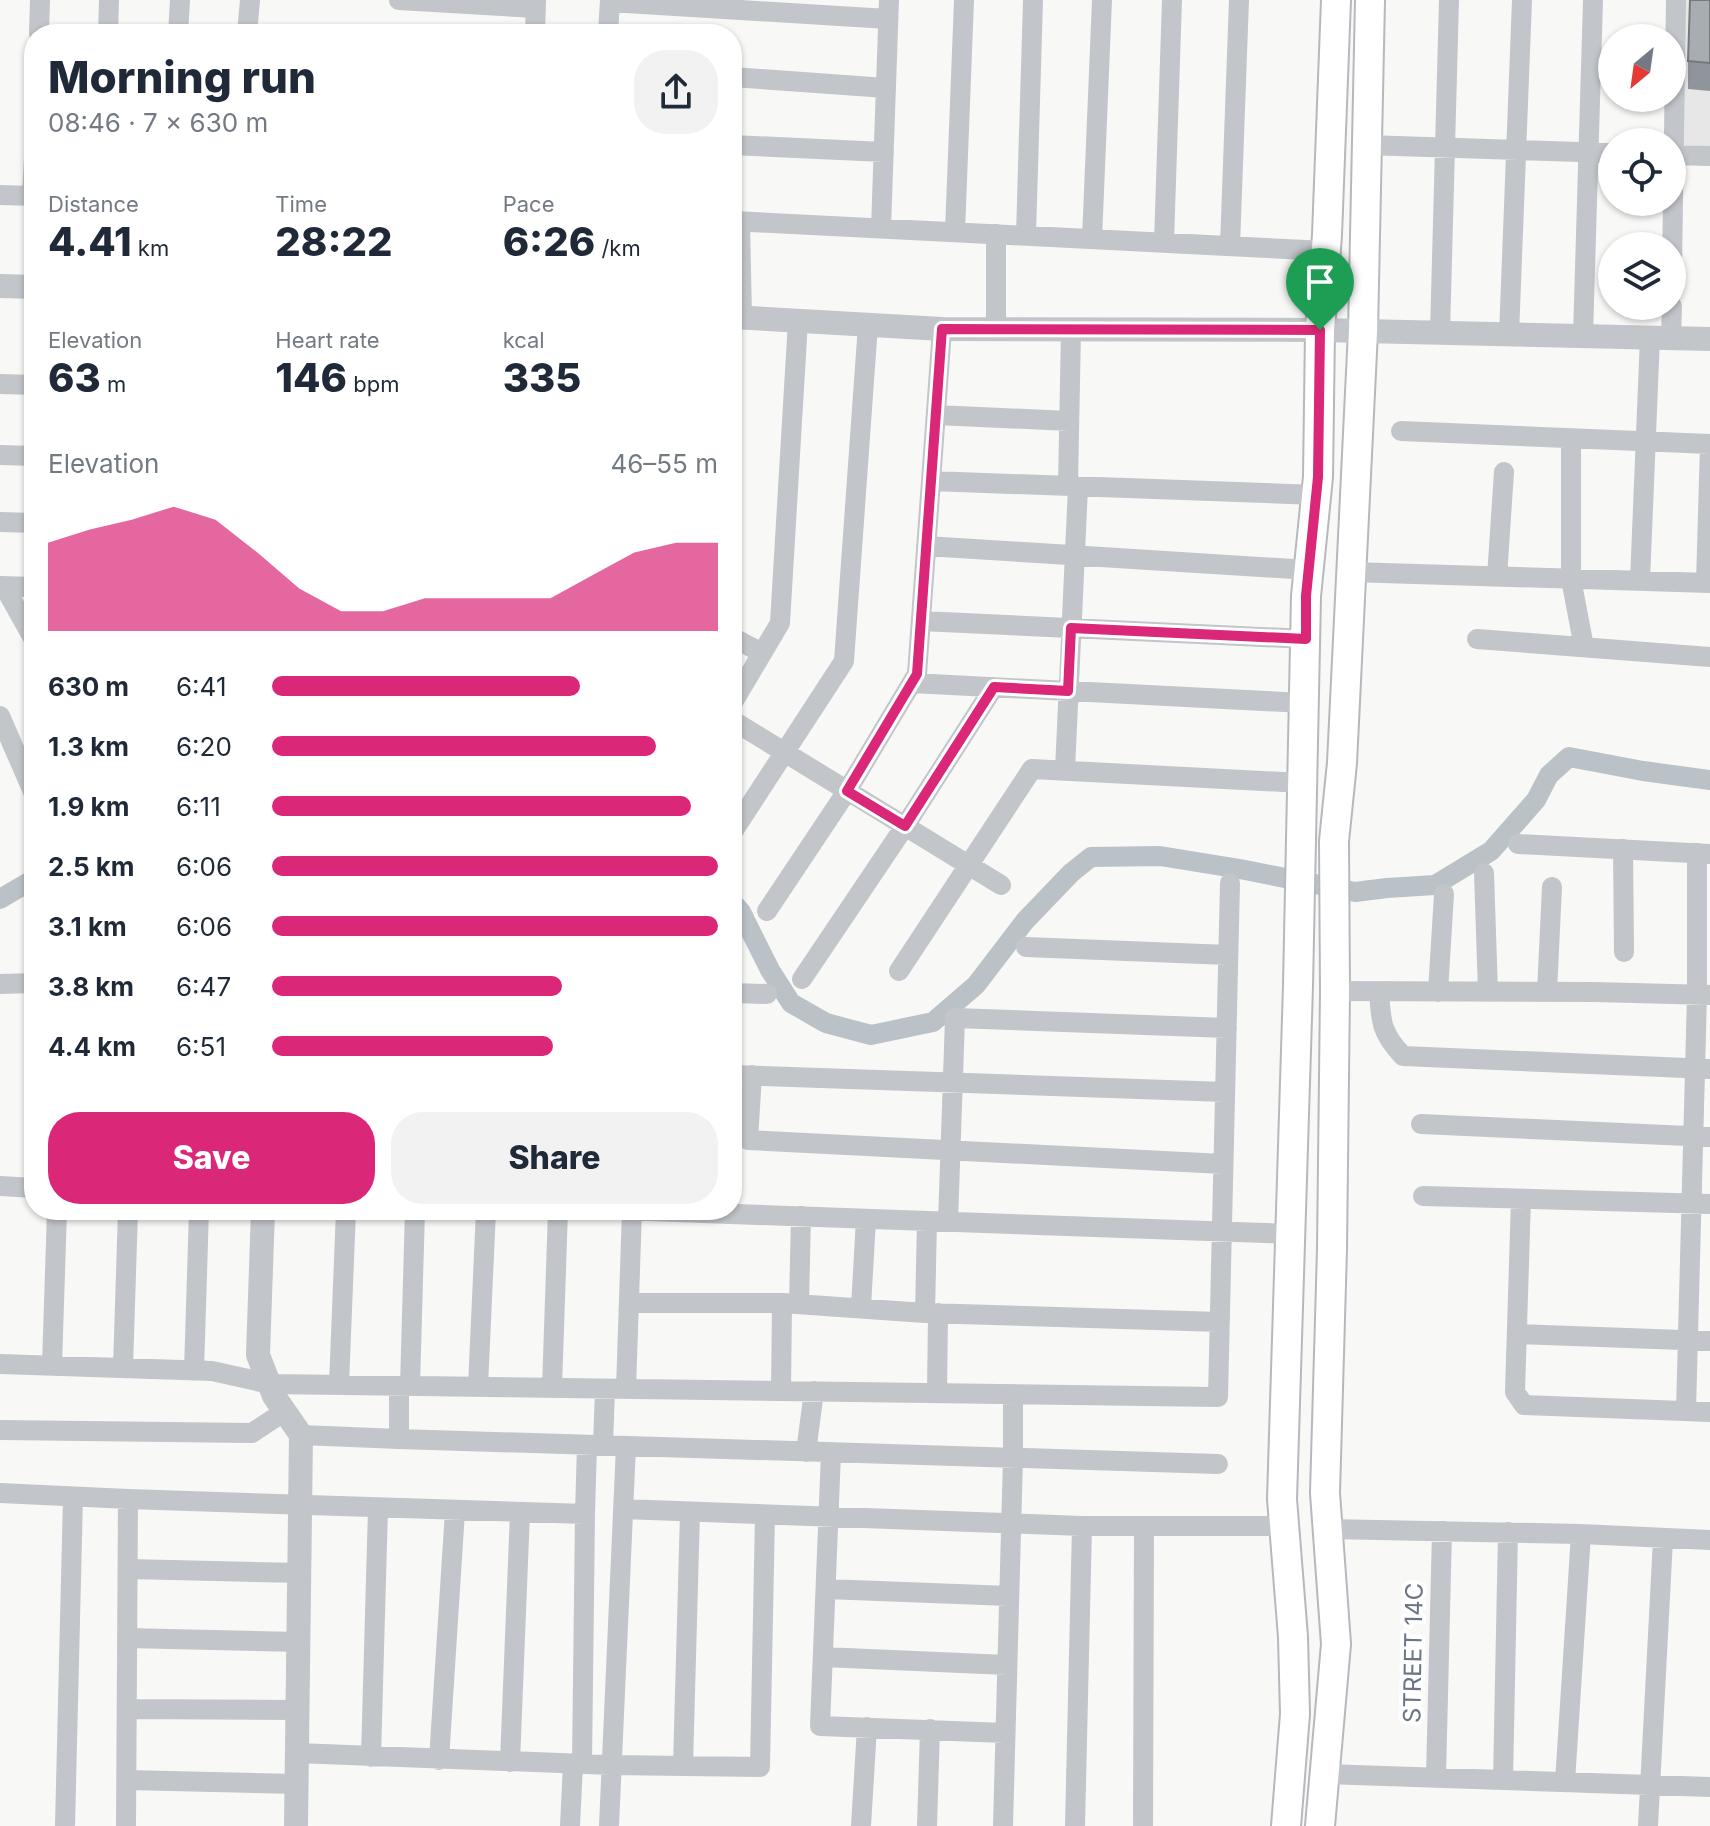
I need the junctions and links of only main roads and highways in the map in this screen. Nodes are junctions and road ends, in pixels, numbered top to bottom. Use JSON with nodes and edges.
{"nodes":[{"id":1,"x":1336,"y":0,"type":"edge"},
{"id":2,"x":1370,"y":0,"type":"edge"},
{"id":3,"x":1286,"y":1826,"type":"edge"},
{"id":4,"x":1320,"y":1826,"type":"edge"}],
"edges":[{"from":1,"to":3,"type":"main road"},
{"from":2,"to":4,"type":"main road"}]}
